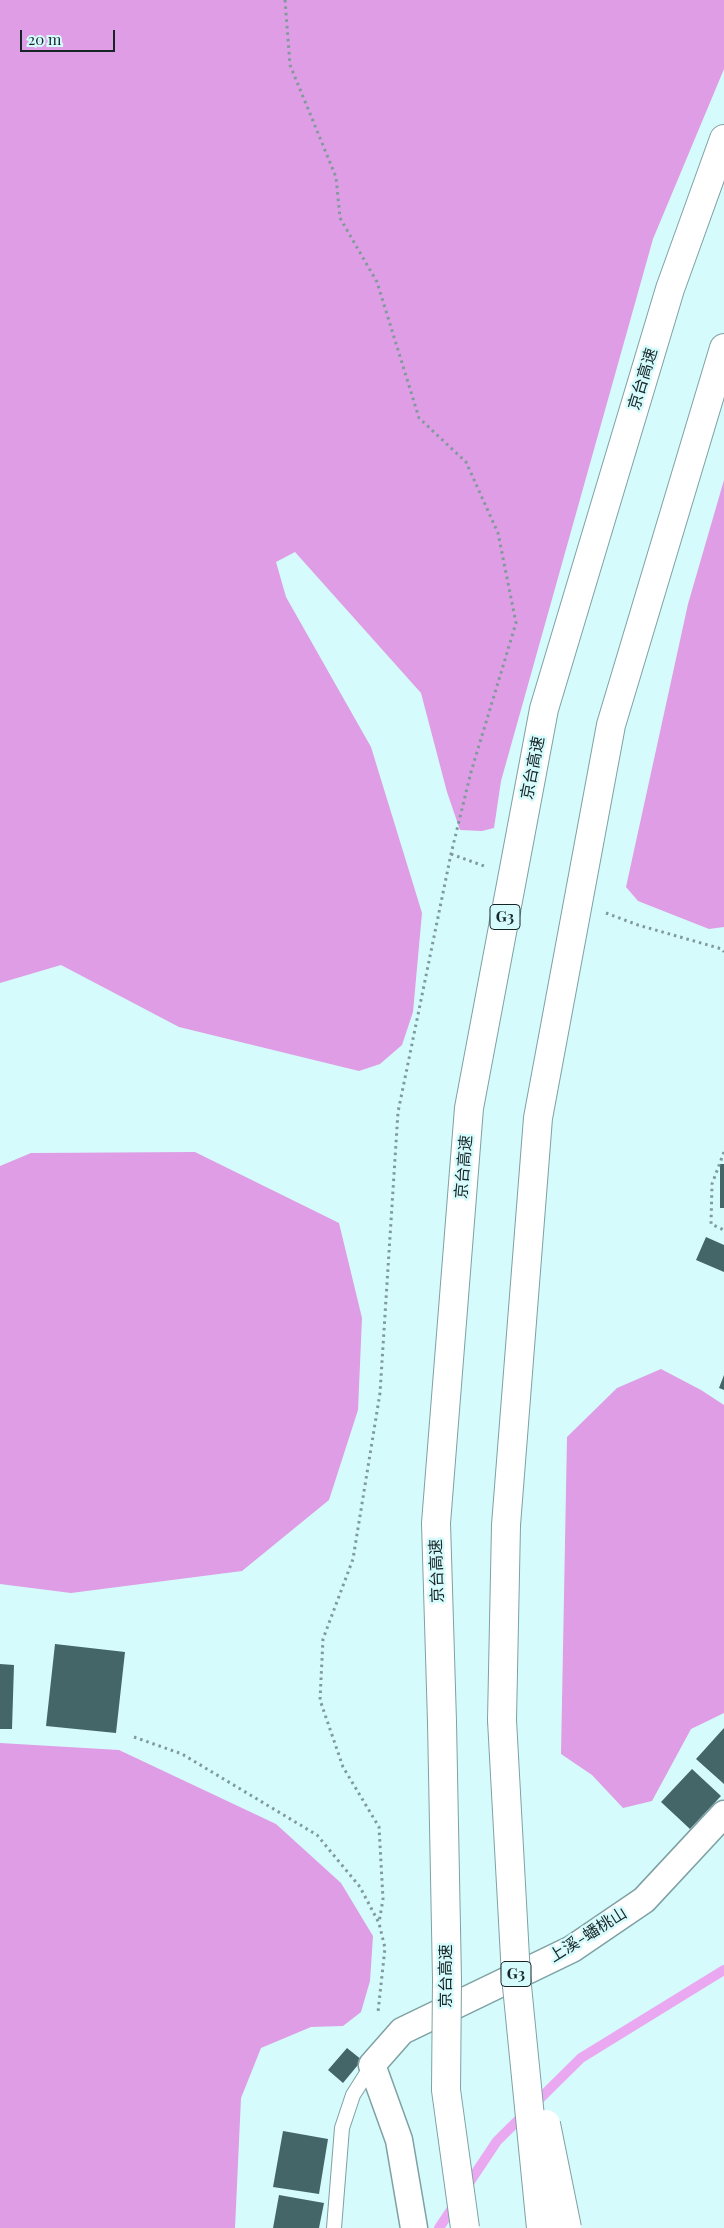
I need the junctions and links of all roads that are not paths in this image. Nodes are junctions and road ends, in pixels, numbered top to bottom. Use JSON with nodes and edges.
{"nodes":[{"id":1,"x":724,"y":139,"type":"edge"},
{"id":2,"x":724,"y":348,"type":"edge"},
{"id":3,"x":724,"y":1814,"type":"edge"},
{"id":4,"x":516,"y":1976,"type":"junction"},
{"id":5,"x":372,"y":2065,"type":"junction"},
{"id":6,"x":446,"y":2090,"type":"junction"},
{"id":7,"x":334,"y":2228,"type":"edge"},
{"id":8,"x":414,"y":2228,"type":"edge"},
{"id":9,"x":451,"y":2228,"type":"edge"},
{"id":10,"x":465,"y":2228,"type":"edge"},
{"id":11,"x":541,"y":2228,"type":"edge"},
{"id":12,"x":567,"y":2228,"type":"edge"}],
"edges":[{"from":1,"to":6,"type":"highway","name":"京台高速","number":"G3","bridge":true},
{"from":2,"to":4,"type":"highway","number":"G3","bridge":true},
{"from":3,"to":5,"type":"street","name":"上溪-蟠桃山"},
{"from":4,"to":11,"type":"highway","number":"G3","bridge":true},
{"from":4,"to":12,"type":"highway","bridge":true},
{"from":5,"to":7,"type":"lane"},
{"from":5,"to":8,"type":"street"},
{"from":6,"to":9,"type":"highway","bridge":true},
{"from":6,"to":10,"type":"highway","name":"京台高速","number":"G3","bridge":true}]}
